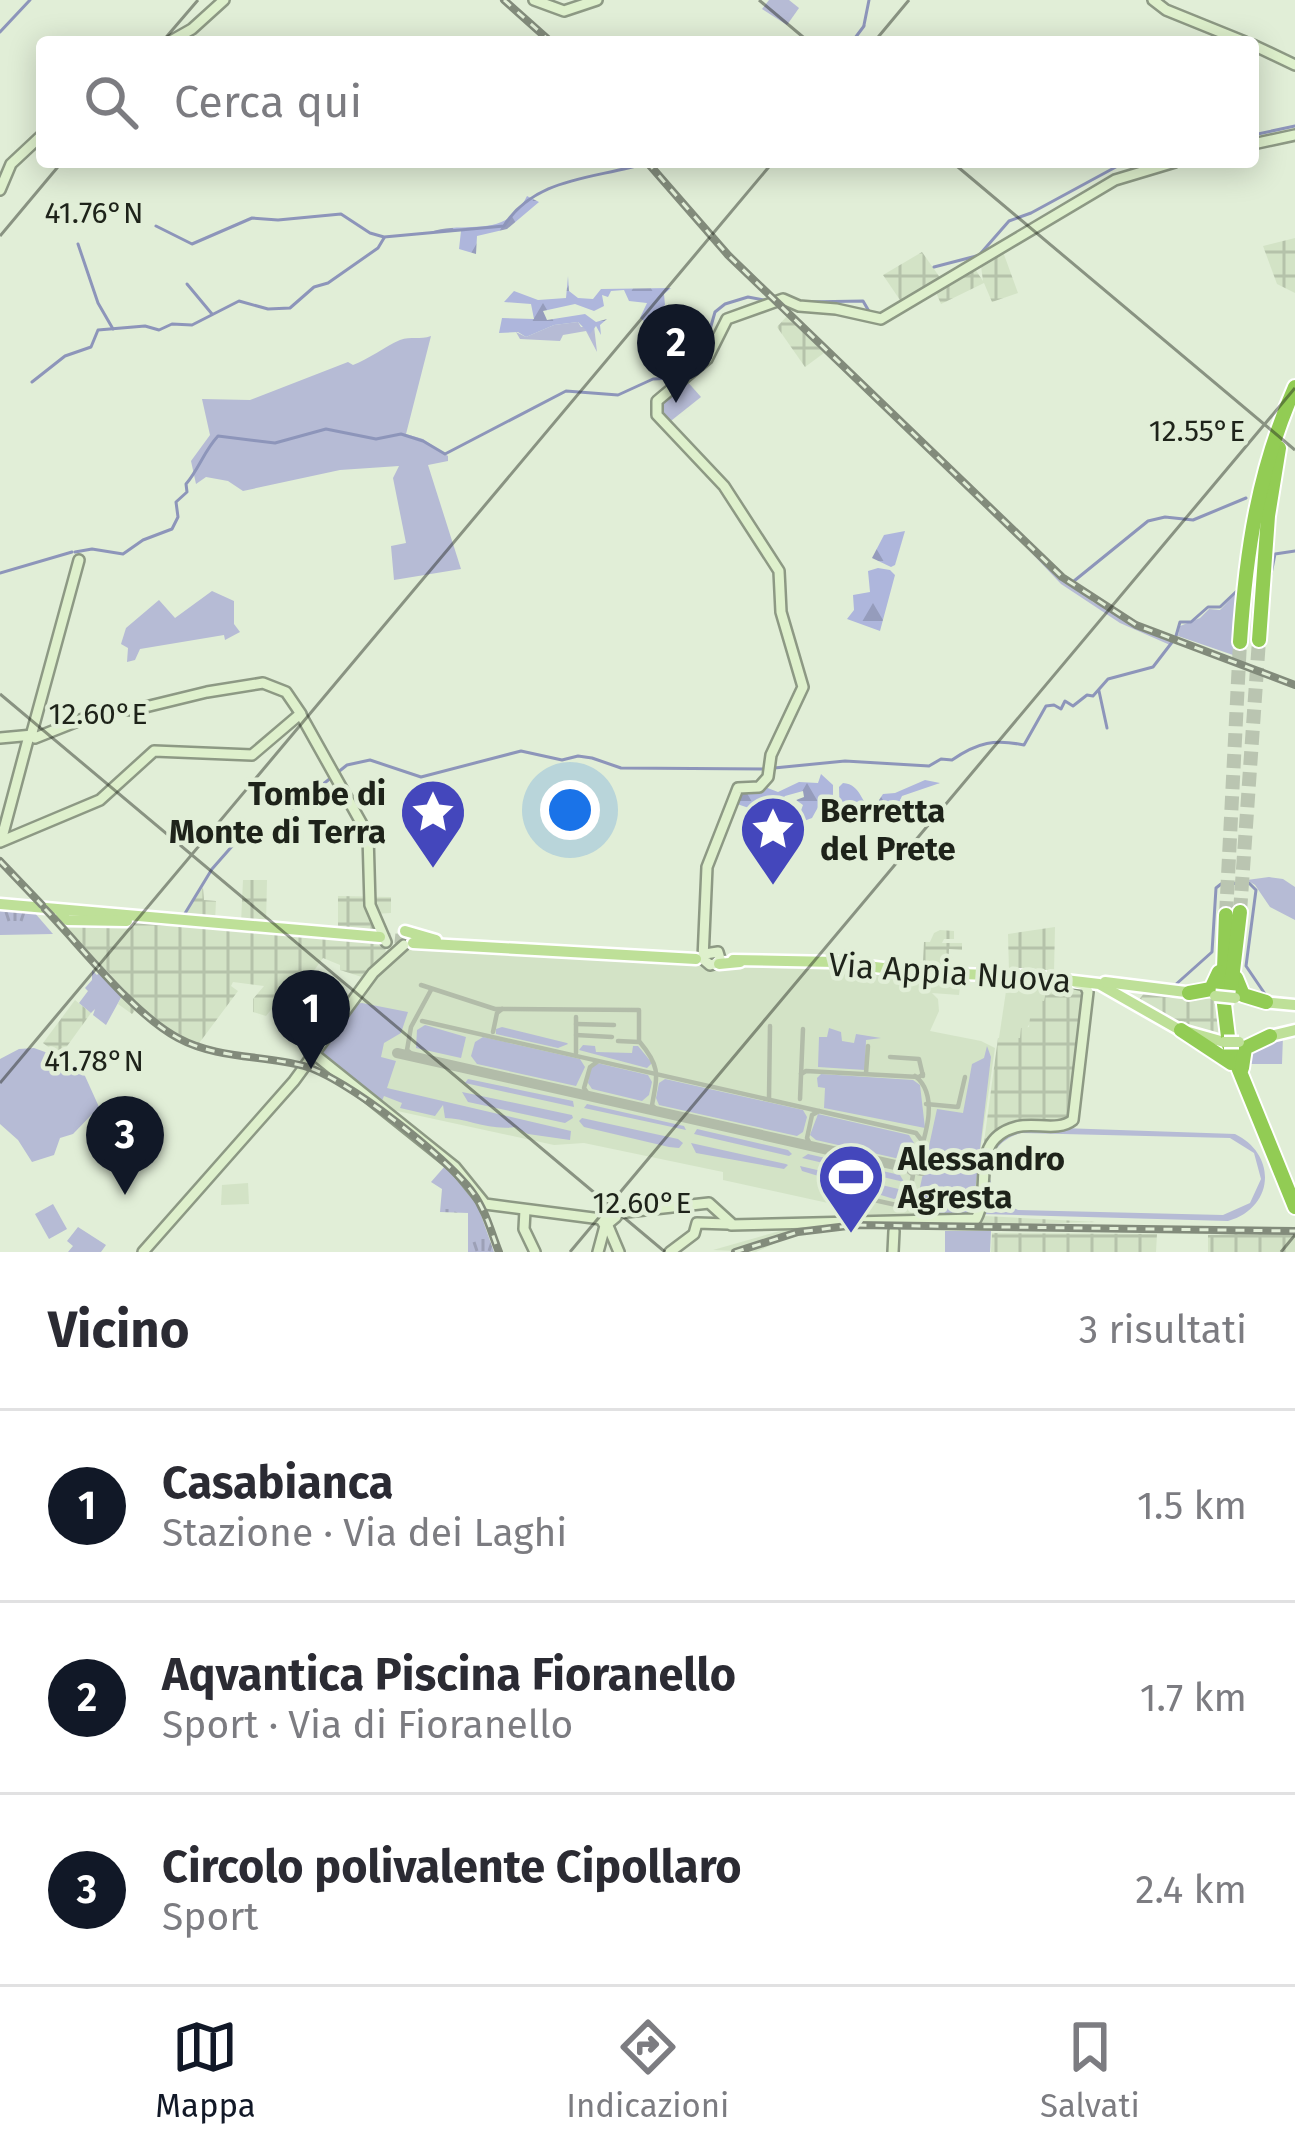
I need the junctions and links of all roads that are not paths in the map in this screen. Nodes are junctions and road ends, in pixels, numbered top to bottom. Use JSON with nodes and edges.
{"nodes":[{"id":1,"x":224,"y":0,"type":"edge"},
{"id":2,"x":534,"y":0,"type":"edge"},
{"id":3,"x":597,"y":0,"type":"edge"},
{"id":4,"x":1153,"y":0,"type":"edge"},
{"id":5,"x":179,"y":36,"type":"edge"},
{"id":6,"x":1231,"y":36,"type":"edge"},
{"id":7,"x":1259,"y":48,"type":"edge"},
{"id":8,"x":1295,"y":65,"type":"edge"},
{"id":9,"x":1295,"y":135,"type":"edge"},
{"id":10,"x":36,"y":141,"type":"edge"},
{"id":11,"x":1259,"y":143,"type":"edge"},
{"id":12,"x":1154,"y":168,"type":"edge"},
{"id":13,"x":0,"y":190,"type":"edge"},
{"id":14,"x":1295,"y":387,"type":"edge"},
{"id":15,"x":1295,"y":403,"type":"edge"},
{"id":16,"x":80,"y":560,"type":"dead end"},
{"id":17,"x":1259,"y":640,"type":"tunnel mouth"},
{"id":18,"x":1240,"y":642,"type":"tunnel mouth"},
{"id":19,"x":299,"y":716,"type":"junction"},
{"id":20,"x":32,"y":737,"type":"junction"},
{"id":21,"x":0,"y":738,"type":"edge"},
{"id":22,"x":1,"y":839,"type":"edge"},
{"id":23,"x":2,"y":904,"type":"edge"},
{"id":24,"x":82,"y":910,"type":"junction"},
{"id":25,"x":372,"y":911,"type":"junction"},
{"id":26,"x":1233,"y":914,"type":"tunnel mouth"},
{"id":27,"x":151,"y":920,"type":"junction"},
{"id":28,"x":302,"y":930,"type":"junction"},
{"id":29,"x":393,"y":937,"type":"junction"},
{"id":30,"x":1230,"y":944,"type":"junction"},
{"id":31,"x":707,"y":956,"type":"junction"},
{"id":32,"x":733,"y":958,"type":"dead end"},
{"id":33,"x":805,"y":960,"type":"junction"},
{"id":34,"x":378,"y":967,"type":"junction"},
{"id":35,"x":896,"y":970,"type":"junction"},
{"id":36,"x":942,"y":974,"type":"junction"},
{"id":37,"x":1036,"y":976,"type":"junction"},
{"id":38,"x":1151,"y":988,"type":"junction"},
{"id":39,"x":1181,"y":992,"type":"junction"},
{"id":40,"x":1126,"y":1001,"type":"junction"},
{"id":41,"x":1266,"y":1002,"type":"junction"},
{"id":42,"x":1295,"y":1005,"type":"edge"},
{"id":43,"x":1159,"y":1019,"type":"junction"},
{"id":44,"x":1085,"y":1030,"type":"junction"},
{"id":45,"x":1180,"y":1030,"type":"junction"},
{"id":46,"x":1294,"y":1030,"type":"edge"},
{"id":47,"x":1270,"y":1036,"type":"junction"},
{"id":48,"x":314,"y":1054,"type":"junction"},
{"id":49,"x":1241,"y":1074,"type":"junction"},
{"id":50,"x":1295,"y":1197,"type":"edge"},
{"id":51,"x":1295,"y":1207,"type":"edge"},
{"id":52,"x":525,"y":1210,"type":"junction"},
{"id":53,"x":605,"y":1224,"type":"junction"},
{"id":54,"x":730,"y":1224,"type":"junction"},
{"id":55,"x":894,"y":1232,"type":"dead end"},
{"id":56,"x":142,"y":1252,"type":"edge"},
{"id":57,"x":535,"y":1252,"type":"edge"},
{"id":58,"x":598,"y":1252,"type":"edge"},
{"id":59,"x":619,"y":1252,"type":"edge"},
{"id":60,"x":670,"y":1252,"type":"edge"},
{"id":61,"x":893,"y":1252,"type":"edge"}],
"edges":[{"from":1,"to":5,"type":"street"},
{"from":2,"to":3,"type":"street"},
{"from":4,"to":6,"type":"street"},
{"from":7,"to":8,"type":"street"},
{"from":9,"to":11,"type":"street"},
{"from":10,"to":13,"type":"street"},
{"from":12,"to":31,"type":"street"},
{"from":14,"to":18,"type":"highway"},
{"from":15,"to":17,"type":"highway"},
{"from":16,"to":20,"type":"street"},
{"from":19,"to":20,"type":"street"},
{"from":19,"to":22,"type":"street"},
{"from":19,"to":25,"type":"street"},
{"from":20,"to":21,"type":"street"},
{"from":20,"to":22,"type":"street"},
{"from":23,"to":24,"type":"main road"},
{"from":23,"to":27,"type":"main road"},
{"from":24,"to":27,"type":"main road"},
{"from":24,"to":28,"type":"main road"},
{"from":25,"to":29,"type":"street"},
{"from":25,"to":29,"type":"street"},
{"from":26,"to":30,"type":"highway"},
{"from":27,"to":28,"type":"main road"},
{"from":28,"to":29,"type":"main road"},
{"from":28,"to":29,"type":"main road"},
{"from":29,"to":31,"type":"main road"},
{"from":29,"to":34,"type":"street"},
{"from":29,"to":34,"type":"street"},
{"from":30,"to":39,"type":"highway"},
{"from":30,"to":41,"type":"highway"},
{"from":30,"to":49,"type":"highway"},
{"from":31,"to":33,"type":"main road"},
{"from":32,"to":33,"type":"main road","name":"Via Appia Nuova"},
{"from":33,"to":35,"type":"main road","name":"Via Appia Nuova"},
{"from":33,"to":38,"type":"main road","name":"Via Appia Nuova"},
{"from":34,"to":48,"type":"street"},
{"from":35,"to":36,"type":"main road","name":"Via Appia Nuova"},
{"from":35,"to":36,"type":"main road"},
{"from":36,"to":37,"type":"main road","name":"Via Appia Nuova"},
{"from":37,"to":40,"type":"main road","name":"Via Appia Nuova"},
{"from":37,"to":44,"type":"street"},
{"from":38,"to":39,"type":"main road","name":"Via Appia Nuova"},
{"from":38,"to":44,"type":"street"},
{"from":39,"to":41,"type":"main road","name":"Via Appia Nuova","bridge":true},
{"from":39,"to":43,"type":"main road"},
{"from":40,"to":43,"type":"main road","name":"Via Appia Nuova"},
{"from":40,"to":44,"type":"street"},
{"from":41,"to":42,"type":"main road","name":"Via Appia Nuova"},
{"from":43,"to":45,"type":"main road","name":"Via Appia Nuova"},
{"from":44,"to":54,"type":"street"},
{"from":45,"to":47,"type":"main road","name":"Via Appia Nuova","bridge":true},
{"from":45,"to":49,"type":"highway"},
{"from":46,"to":47,"type":"main road","name":"Via Appia Nuova"},
{"from":47,"to":49,"type":"highway"},
{"from":48,"to":52,"type":"street"},
{"from":48,"to":56,"type":"street"},
{"from":49,"to":50,"type":"highway"},
{"from":49,"to":51,"type":"highway"},
{"from":52,"to":53,"type":"street"},
{"from":52,"to":57,"type":"street"},
{"from":53,"to":54,"type":"street"},
{"from":53,"to":58,"type":"street"},
{"from":53,"to":59,"type":"street"},
{"from":54,"to":60,"type":"street"},
{"from":55,"to":61,"type":"street"}]}
